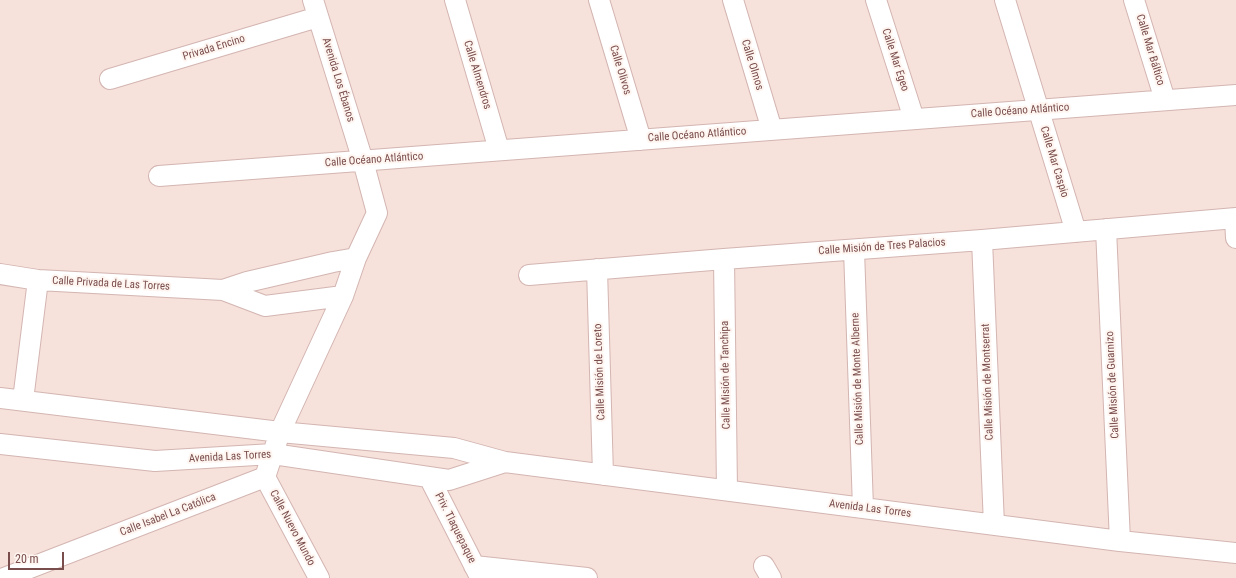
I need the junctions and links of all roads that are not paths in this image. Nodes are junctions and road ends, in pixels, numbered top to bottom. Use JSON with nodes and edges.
{"nodes":[{"id":1,"x":455,"y":0,"type":"edge"},
{"id":2,"x":599,"y":0,"type":"edge"},
{"id":3,"x":733,"y":0,"type":"edge"},
{"id":4,"x":876,"y":0,"type":"edge"},
{"id":5,"x":1005,"y":0,"type":"edge"},
{"id":6,"x":1134,"y":0,"type":"edge"},
{"id":7,"x":316,"y":8,"type":"edge"},
{"id":8,"x":110,"y":79,"type":"dead end"},
{"id":9,"x":1236,"y":95,"type":"edge"},
{"id":10,"x":1165,"y":100,"type":"junction"},
{"id":11,"x":1038,"y":110,"type":"junction"},
{"id":12,"x":914,"y":119,"type":"junction"},
{"id":13,"x":772,"y":130,"type":"junction"},
{"id":14,"x":641,"y":140,"type":"junction"},
{"id":15,"x":499,"y":150,"type":"junction"},
{"id":16,"x":363,"y":161,"type":"junction"},
{"id":17,"x":159,"y":176,"type":"dead end"},
{"id":18,"x":1235,"y":218,"type":"edge"},
{"id":19,"x":1106,"y":229,"type":"junction"},
{"id":20,"x":1076,"y":232,"type":"junction"},
{"id":21,"x":1236,"y":238,"type":"edge"},
{"id":22,"x":982,"y":240,"type":"junction"},
{"id":23,"x":854,"y":250,"type":"junction"},
{"id":24,"x":356,"y":258,"type":"junction"},
{"id":25,"x":724,"y":259,"type":"junction"},
{"id":26,"x":597,"y":269,"type":"junction"},
{"id":27,"x":0,"y":274,"type":"edge"},
{"id":28,"x":529,"y":275,"type":"dead end"},
{"id":29,"x":38,"y":280,"type":"junction"},
{"id":30,"x":223,"y":290,"type":"junction"},
{"id":31,"x":343,"y":296,"type":"junction"},
{"id":32,"x":0,"y":398,"type":"edge"},
{"id":33,"x":23,"y":400,"type":"junction"},
{"id":34,"x":280,"y":432,"type":"junction"},
{"id":35,"x":0,"y":444,"type":"edge"},
{"id":36,"x":273,"y":454,"type":"junction"},
{"id":37,"x":504,"y":462,"type":"junction"},
{"id":38,"x":603,"y":475,"type":"junction"},
{"id":39,"x":265,"y":477,"type":"junction"},
{"id":40,"x":430,"y":477,"type":"junction"},
{"id":41,"x":727,"y":490,"type":"junction"},
{"id":42,"x":862,"y":508,"type":"junction"},
{"id":43,"x":994,"y":525,"type":"junction"},
{"id":44,"x":1120,"y":541,"type":"junction"},
{"id":45,"x":1236,"y":553,"type":"edge"},
{"id":46,"x":477,"y":572,"type":"edge"},
{"id":47,"x":4,"y":578,"type":"edge"},
{"id":48,"x":319,"y":578,"type":"edge"},
{"id":49,"x":587,"y":578,"type":"edge"}],
"edges":[{"from":1,"to":15,"type":"street","name":"Calle Almendros"},
{"from":2,"to":14,"type":"street","name":"Calle Olivos"},
{"from":3,"to":13,"type":"street","name":"Calle Olmos"},
{"from":4,"to":12,"type":"street","name":"Calle Mar Egeo"},
{"from":5,"to":11,"type":"street","name":"Calle Mar Caspio"},
{"from":6,"to":10,"type":"street","name":"Calle Mar Báltico"},
{"from":7,"to":8,"type":"street","name":"Privada Encino"},
{"from":7,"to":16,"type":"street","name":"Avenida Los Ébanos"},
{"from":9,"to":10,"type":"street","name":"Calle Océano Atlántico"},
{"from":10,"to":11,"type":"street","name":"Calle Océano Atlántico"},
{"from":11,"to":12,"type":"street","name":"Calle Océano Atlántico"},
{"from":11,"to":20,"type":"street","name":"Calle Mar Caspio"},
{"from":12,"to":13,"type":"street","name":"Calle Océano Atlántico"},
{"from":13,"to":14,"type":"street","name":"Calle Océano Atlántico"},
{"from":14,"to":15,"type":"street","name":"Calle Océano Atlántico"},
{"from":15,"to":16,"type":"street","name":"Calle Océano Atlántico"},
{"from":16,"to":17,"type":"street","name":"Calle Océano Atlántico"},
{"from":16,"to":24,"type":"street","name":"Avenida Los Ébanos"},
{"from":18,"to":19,"type":"street","name":"Calle Misión de Tres Palacios"},
{"from":18,"to":21,"type":"street"},
{"from":19,"to":20,"type":"street","name":"Calle Misión de Tres Palacios"},
{"from":19,"to":44,"type":"street","name":"Calle Misión de Guarnizo"},
{"from":20,"to":22,"type":"street","name":"Calle Misión de Tres Palacios"},
{"from":22,"to":23,"type":"street","name":"Calle Misión de Tres Palacios"},
{"from":22,"to":43,"type":"street","name":"Calle Misión de Montserrat"},
{"from":23,"to":25,"type":"street","name":"Calle Misión de Tres Palacios"},
{"from":23,"to":42,"type":"street","name":"Calle Misión de Monte Alberne"},
{"from":24,"to":30,"type":"street"},
{"from":24,"to":31,"type":"street"},
{"from":25,"to":26,"type":"street","name":"Calle Misión de Tres Palacios"},
{"from":25,"to":41,"type":"street","name":"Calle Misión de Tanchipa"},
{"from":26,"to":28,"type":"street","name":"Calle Misión de Tres Palacios"},
{"from":26,"to":38,"type":"street","name":"Calle Misión de Loreto"},
{"from":27,"to":29,"type":"street","name":"Calle Privada de Las Torres"},
{"from":29,"to":30,"type":"street","name":"Calle Privada de Las Torres"},
{"from":29,"to":33,"type":"street"},
{"from":30,"to":31,"type":"street"},
{"from":31,"to":34,"type":"street"},
{"from":32,"to":33,"type":"street","name":"Avenida Las Torres"},
{"from":33,"to":34,"type":"street","name":"Avenida Las Torres"},
{"from":34,"to":36,"type":"street"},
{"from":34,"to":37,"type":"street","name":"Avenida Las Torres"},
{"from":35,"to":36,"type":"street","name":"Avenida Las Torres"},
{"from":36,"to":39,"type":"street"},
{"from":36,"to":40,"type":"street","name":"Avenida Las Torres"},
{"from":37,"to":38,"type":"street","name":"Avenida Las Torres"},
{"from":37,"to":40,"type":"street","name":"Avenida Las Torres"},
{"from":38,"to":41,"type":"street","name":"Avenida Las Torres"},
{"from":39,"to":47,"type":"street","name":"Calle Isabel La Católica"},
{"from":39,"to":48,"type":"street","name":"Calle Nuevo Mundo"},
{"from":40,"to":46,"type":"street","name":"Priv. Tlaquepaque"},
{"from":41,"to":42,"type":"street","name":"Avenida Las Torres"},
{"from":42,"to":43,"type":"street","name":"Avenida Las Torres"},
{"from":43,"to":44,"type":"street","name":"Avenida Las Torres"},
{"from":44,"to":45,"type":"street","name":"Avenida Las Torres"},
{"from":46,"to":49,"type":"street"}]}
